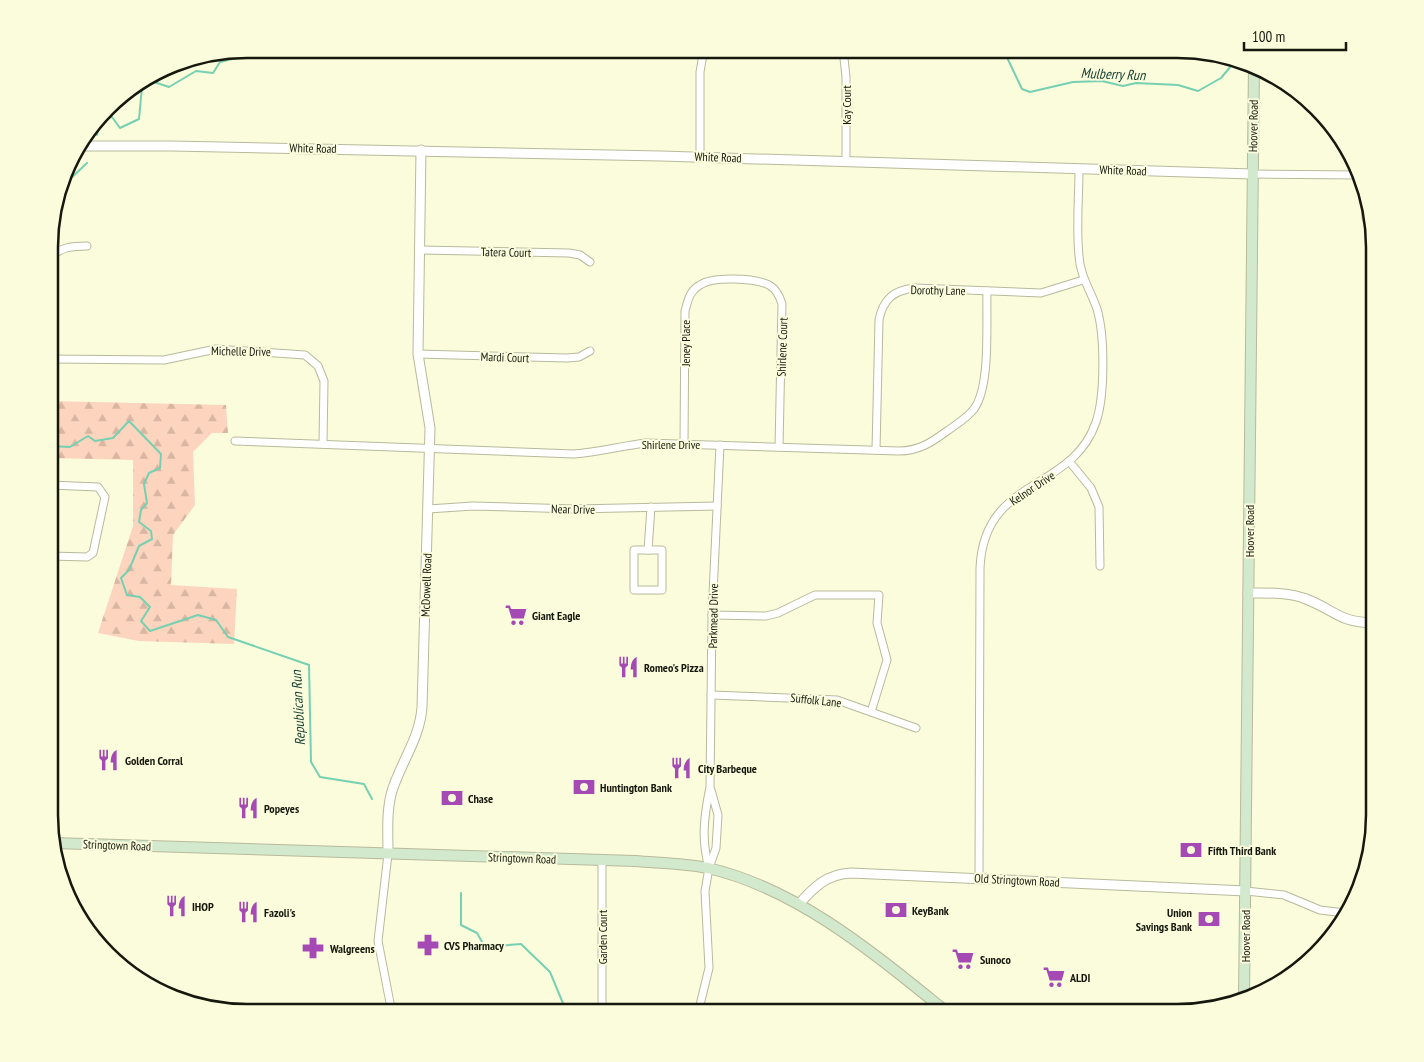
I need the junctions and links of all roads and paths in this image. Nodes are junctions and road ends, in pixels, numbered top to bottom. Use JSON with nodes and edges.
{"nodes":[{"id":1,"x":702,"y":58,"type":"edge"},
{"id":2,"x":844,"y":58,"type":"edge"},
{"id":3,"x":1254,"y":74,"type":"edge"},
{"id":4,"x":87,"y":146,"type":"edge"},
{"id":5,"x":421,"y":150,"type":"junction"},
{"id":6,"x":700,"y":157,"type":"junction"},
{"id":7,"x":846,"y":161,"type":"junction"},
{"id":8,"x":1079,"y":169,"type":"junction"},
{"id":9,"x":1252,"y":174,"type":"junction"},
{"id":10,"x":1352,"y":175,"type":"edge"},
{"id":11,"x":88,"y":246,"type":"dead end"},
{"id":12,"x":420,"y":250,"type":"junction"},
{"id":13,"x":58,"y":251,"type":"edge"},
{"id":14,"x":590,"y":262,"type":"dead end"},
{"id":15,"x":735,"y":280,"type":"joint"},
{"id":16,"x":1084,"y":280,"type":"junction"},
{"id":17,"x":987,"y":291,"type":"junction"},
{"id":18,"x":590,"y":351,"type":"dead end"},
{"id":19,"x":418,"y":354,"type":"junction"},
{"id":20,"x":58,"y":359,"type":"edge"},
{"id":21,"x":236,"y":441,"type":"dead end"},
{"id":22,"x":684,"y":443,"type":"junction"},
{"id":23,"x":323,"y":444,"type":"junction"},
{"id":24,"x":720,"y":445,"type":"junction"},
{"id":25,"x":779,"y":447,"type":"junction"},
{"id":26,"x":429,"y":450,"type":"junction"},
{"id":27,"x":876,"y":450,"type":"junction"},
{"id":28,"x":1069,"y":461,"type":"junction"},
{"id":29,"x":58,"y":485,"type":"edge"},
{"id":30,"x":717,"y":506,"type":"junction"},
{"id":31,"x":651,"y":507,"type":"junction"},
{"id":32,"x":428,"y":509,"type":"junction"},
{"id":33,"x":648,"y":550,"type":"junction"},
{"id":34,"x":58,"y":556,"type":"edge"},
{"id":35,"x":1100,"y":566,"type":"dead end"},
{"id":36,"x":1248,"y":593,"type":"junction"},
{"id":37,"x":712,"y":615,"type":"junction"},
{"id":38,"x":1366,"y":622,"type":"edge"},
{"id":39,"x":711,"y":695,"type":"junction"},
{"id":40,"x":870,"y":712,"type":"junction"},
{"id":41,"x":916,"y":728,"type":"dead end"},
{"id":42,"x":710,"y":787,"type":"junction"},
{"id":43,"x":60,"y":843,"type":"edge"},
{"id":44,"x":388,"y":854,"type":"junction"},
{"id":45,"x":602,"y":860,"type":"junction"},
{"id":46,"x":709,"y":868,"type":"junction"},
{"id":47,"x":978,"y":878,"type":"junction"},
{"id":48,"x":1246,"y":891,"type":"junction"},
{"id":49,"x":798,"y":904,"type":"junction"},
{"id":50,"x":1340,"y":912,"type":"edge"},
{"id":51,"x":1244,"y":992,"type":"edge"},
{"id":52,"x":390,"y":1004,"type":"edge"},
{"id":53,"x":602,"y":1004,"type":"edge"},
{"id":54,"x":700,"y":1004,"type":"edge"},
{"id":55,"x":936,"y":1004,"type":"edge"}],
"edges":[{"from":1,"to":6,"type":"street"},
{"from":2,"to":7,"type":"street","name":"Kay Court"},
{"from":3,"to":9,"type":"main road","name":"Hoover Road"},
{"from":4,"to":5,"type":"street","name":"White Road"},
{"from":5,"to":6,"type":"street","name":"White Road"},
{"from":5,"to":12,"type":"street","name":"McDowell Road"},
{"from":6,"to":7,"type":"street","name":"White Road"},
{"from":7,"to":8,"type":"street","name":"White Road"},
{"from":8,"to":9,"type":"street","name":"White Road"},
{"from":8,"to":16,"type":"street","name":"Kelnor Drive"},
{"from":9,"to":10,"type":"street","name":"White Road"},
{"from":9,"to":36,"type":"main road","name":"Hoover Road"},
{"from":11,"to":13,"type":"street"},
{"from":12,"to":14,"type":"street","name":"Tatera Court"},
{"from":12,"to":19,"type":"street","name":"McDowell Road"},
{"from":15,"to":22,"type":"street","name":"Jeney Place"},
{"from":15,"to":25,"type":"street","name":"Shirlene Court"},
{"from":16,"to":17,"type":"street","name":"Dorothy Lane"},
{"from":16,"to":28,"type":"street","name":"Kelnor Drive"},
{"from":17,"to":27,"type":"street","name":"Shirlene Drive"},
{"from":17,"to":27,"type":"street","name":"Dorothy Lane"},
{"from":18,"to":19,"type":"street","name":"Mardi Court"},
{"from":19,"to":26,"type":"street","name":"McDowell Road"},
{"from":20,"to":23,"type":"street","name":"Michelle Drive"},
{"from":21,"to":23,"type":"street","name":"Shirlene Drive"},
{"from":22,"to":24,"type":"street","name":"Shirlene Drive"},
{"from":22,"to":26,"type":"street","name":"Shirlene Drive"},
{"from":23,"to":26,"type":"street","name":"Shirlene Drive"},
{"from":24,"to":25,"type":"street","name":"Shirlene Drive"},
{"from":24,"to":30,"type":"street","name":"Parkmead Drive"},
{"from":25,"to":27,"type":"street","name":"Shirlene Drive"},
{"from":26,"to":32,"type":"street","name":"McDowell Road"},
{"from":28,"to":35,"type":"street"},
{"from":28,"to":47,"type":"street","name":"Kelnor Drive"},
{"from":29,"to":34,"type":"street"},
{"from":30,"to":31,"type":"street","name":"Near Drive"},
{"from":30,"to":37,"type":"street","name":"Parkmead Drive"},
{"from":31,"to":32,"type":"street","name":"Near Drive"},
{"from":31,"to":33,"type":"street"},
{"from":32,"to":44,"type":"street","name":"McDowell Road"},
{"from":33,"to":33,"type":"street"},
{"from":36,"to":38,"type":"street"},
{"from":36,"to":48,"type":"main road","name":"Hoover Road"},
{"from":37,"to":39,"type":"street","name":"Parkmead Drive"},
{"from":37,"to":40,"type":"street"},
{"from":39,"to":40,"type":"street","name":"Suffolk Lane"},
{"from":39,"to":42,"type":"street","name":"Parkmead Drive"},
{"from":40,"to":41,"type":"street","name":"Suffolk Lane"},
{"from":42,"to":46,"type":"street","name":"Parkmead Drive"},
{"from":42,"to":46,"type":"street","name":"Parkmead Drive"},
{"from":43,"to":44,"type":"main road","name":"Stringtown Road"},
{"from":44,"to":45,"type":"main road","name":"Stringtown Road"},
{"from":44,"to":52,"type":"street","name":"McDowell Road"},
{"from":45,"to":46,"type":"main road","name":"Stringtown Road"},
{"from":45,"to":53,"type":"street","name":"Garden Court"},
{"from":46,"to":49,"type":"main road","name":"Stringtown Road"},
{"from":46,"to":54,"type":"street","name":"Parkmead Drive"},
{"from":47,"to":48,"type":"street","name":"Old Stringtown Road"},
{"from":47,"to":49,"type":"street","name":"Old Stringtown Road"},
{"from":48,"to":50,"type":"street"},
{"from":48,"to":51,"type":"main road","name":"Hoover Road"},
{"from":49,"to":55,"type":"main road","name":"Stringtown Road"}]}
